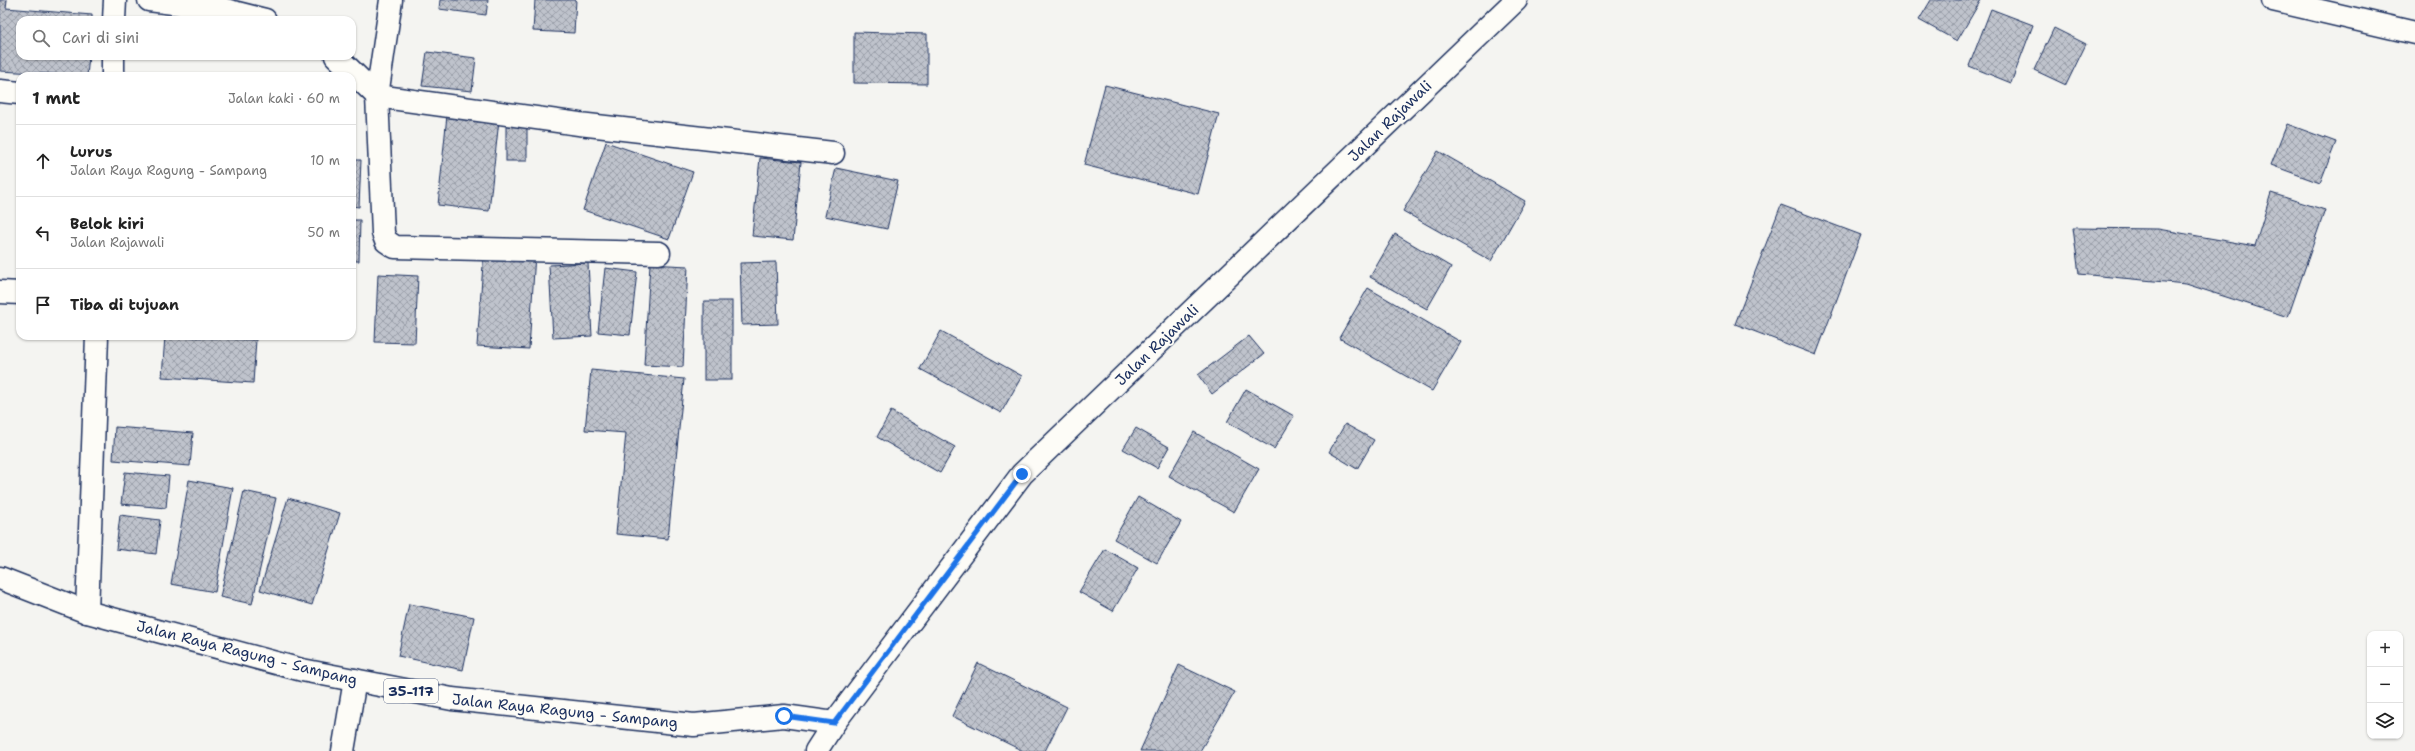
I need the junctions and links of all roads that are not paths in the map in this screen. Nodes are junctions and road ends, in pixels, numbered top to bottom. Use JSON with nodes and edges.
{"nodes":[{"id":1,"x":115,"y":0,"type":"edge"},
{"id":2,"x":149,"y":0,"type":"edge"},
{"id":3,"x":392,"y":0,"type":"edge"},
{"id":4,"x":1516,"y":0,"type":"edge"},
{"id":5,"x":2273,"y":0,"type":"edge"},
{"id":6,"x":114,"y":16,"type":"edge"},
{"id":7,"x":249,"y":16,"type":"edge"},
{"id":8,"x":2415,"y":33,"type":"edge"},
{"id":9,"x":113,"y":60,"type":"edge"},
{"id":10,"x":340,"y":60,"type":"edge"},
{"id":11,"x":113,"y":72,"type":"edge"},
{"id":12,"x":353,"y":72,"type":"edge"},
{"id":13,"x":356,"y":75,"type":"edge"},
{"id":14,"x":0,"y":91,"type":"edge"},
{"id":15,"x":16,"y":93,"type":"edge"},
{"id":16,"x":378,"y":96,"type":"junction"},
{"id":17,"x":833,"y":153,"type":"dead end"},
{"id":18,"x":659,"y":253,"type":"dead end"},
{"id":19,"x":0,"y":292,"type":"edge"},
{"id":20,"x":16,"y":293,"type":"edge"},
{"id":21,"x":97,"y":340,"type":"edge"},
{"id":22,"x":0,"y":578,"type":"edge"},
{"id":23,"x":88,"y":612,"type":"junction"},
{"id":24,"x":355,"y":680,"type":"junction"},
{"id":25,"x":834,"y":723,"type":"junction"},
{"id":26,"x":343,"y":751,"type":"edge"},
{"id":27,"x":816,"y":751,"type":"edge"}],
"edges":[{"from":1,"to":6,"type":"main road"},
{"from":2,"to":7,"type":"main road"},
{"from":3,"to":16,"type":"main road"},
{"from":4,"to":25,"type":"main road","name":"Jalan Rajawali"},
{"from":5,"to":8,"type":"main road"},
{"from":9,"to":11,"type":"main road"},
{"from":10,"to":12,"type":"main road"},
{"from":13,"to":16,"type":"main road"},
{"from":14,"to":15,"type":"main road"},
{"from":16,"to":17,"type":"main road"},
{"from":16,"to":18,"type":"main road"},
{"from":19,"to":20,"type":"main road"},
{"from":21,"to":23,"type":"main road"},
{"from":22,"to":23,"type":"main road","name":"Jalan Raya Ragung - Sampang","number":"35-117"},
{"from":23,"to":24,"type":"main road","name":"Jalan Raya Ragung - Sampang","number":"35-117"},
{"from":24,"to":25,"type":"main road","name":"Jalan Raya Ragung - Sampang","number":"35-117"},
{"from":24,"to":26,"type":"main road"},
{"from":25,"to":27,"type":"main road","name":"Jalan Rajawali"}]}
